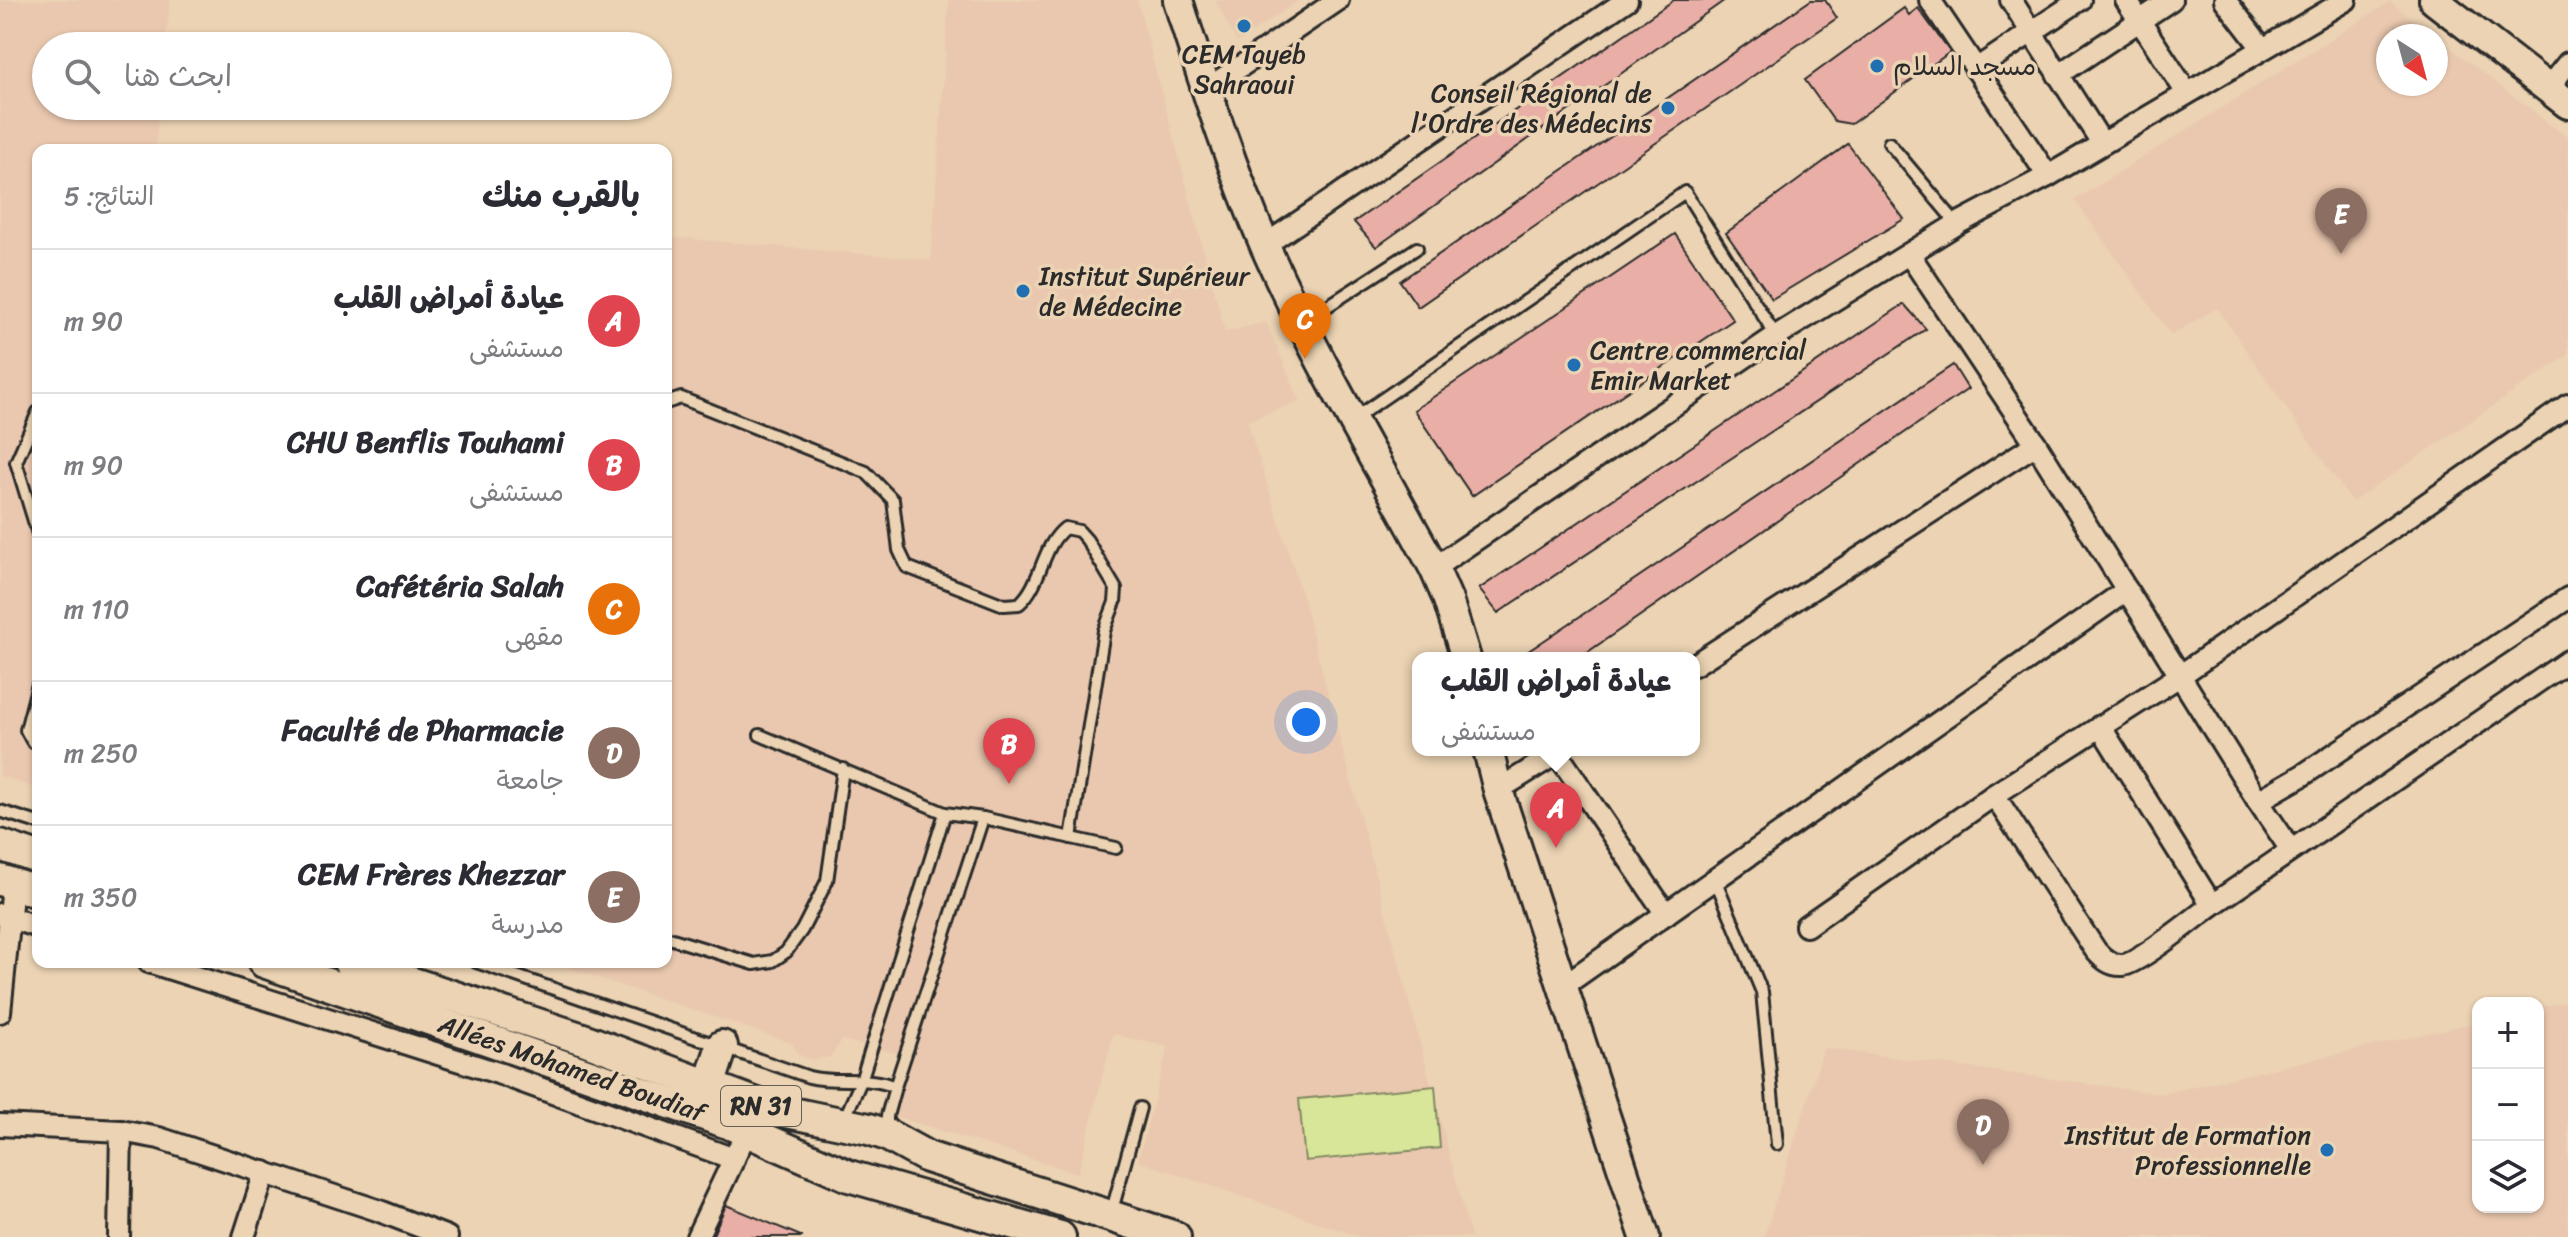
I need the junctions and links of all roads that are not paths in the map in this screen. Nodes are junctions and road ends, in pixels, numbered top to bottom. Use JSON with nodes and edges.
{"nodes":[{"id":1,"x":1178,"y":0,"type":"edge"},
{"id":2,"x":1338,"y":0,"type":"edge"},
{"id":3,"x":1627,"y":0,"type":"edge"},
{"id":4,"x":1930,"y":0,"type":"edge"},
{"id":5,"x":2011,"y":0,"type":"edge"},
{"id":6,"x":2080,"y":0,"type":"edge"},
{"id":7,"x":2126,"y":0,"type":"edge"},
{"id":8,"x":2171,"y":0,"type":"edge"},
{"id":9,"x":2225,"y":0,"type":"edge"},
{"id":10,"x":2346,"y":0,"type":"edge"},
{"id":11,"x":2434,"y":0,"type":"edge"},
{"id":12,"x":2139,"y":20,"type":"junction"},
{"id":13,"x":2031,"y":31,"type":"junction"},
{"id":14,"x":2262,"y":48,"type":"junction"},
{"id":15,"x":2568,"y":63,"type":"edge"},
{"id":16,"x":1976,"y":69,"type":"junction"},
{"id":17,"x":2058,"y":75,"type":"junction"},
{"id":18,"x":1206,"y":90,"type":"junction"},
{"id":19,"x":2187,"y":93,"type":"junction"},
{"id":20,"x":2558,"y":96,"type":"edge"},
{"id":21,"x":1889,"y":143,"type":"dead end"},
{"id":22,"x":2102,"y":143,"type":"junction"},
{"id":23,"x":2048,"y":176,"type":"junction"},
{"id":24,"x":1957,"y":224,"type":"junction"},
{"id":25,"x":1265,"y":245,"type":"junction"},
{"id":26,"x":1417,"y":248,"type":"dead end"},
{"id":27,"x":1909,"y":254,"type":"junction"},
{"id":28,"x":1302,"y":323,"type":"junction"},
{"id":29,"x":1776,"y":336,"type":"junction"},
{"id":30,"x":672,"y":401,"type":"edge"},
{"id":31,"x":2568,"y":405,"type":"edge"},
{"id":32,"x":1354,"y":419,"type":"junction"},
{"id":33,"x":32,"y":426,"type":"edge"},
{"id":34,"x":2036,"y":444,"type":"junction"},
{"id":35,"x":32,"y":514,"type":"edge"},
{"id":36,"x":1434,"y":568,"type":"junction"},
{"id":37,"x":2127,"y":590,"type":"junction"},
{"id":38,"x":2568,"y":598,"type":"edge"},
{"id":39,"x":1464,"y":652,"type":"edge"},
{"id":40,"x":1700,"y":661,"type":"edge"},
{"id":41,"x":2568,"y":661,"type":"edge"},
{"id":42,"x":2181,"y":675,"type":"junction"},
{"id":43,"x":32,"y":707,"type":"edge"},
{"id":44,"x":2100,"y":726,"type":"junction"},
{"id":45,"x":760,"y":735,"type":"dead end"},
{"id":46,"x":32,"y":741,"type":"edge"},
{"id":47,"x":1490,"y":756,"type":"edge"},
{"id":48,"x":1553,"y":756,"type":"edge"},
{"id":49,"x":1563,"y":756,"type":"edge"},
{"id":50,"x":843,"y":769,"type":"junction"},
{"id":51,"x":1498,"y":790,"type":"junction"},
{"id":52,"x":1994,"y":795,"type":"junction"},
{"id":53,"x":2258,"y":801,"type":"junction"},
{"id":54,"x":0,"y":811,"type":"edge"},
{"id":55,"x":945,"y":813,"type":"junction"},
{"id":56,"x":983,"y":818,"type":"junction"},
{"id":57,"x":32,"y":821,"type":"edge"},
{"id":58,"x":1071,"y":838,"type":"junction"},
{"id":59,"x":0,"y":845,"type":"edge"},
{"id":60,"x":1116,"y":848,"type":"dead end"},
{"id":61,"x":2291,"y":850,"type":"junction"},
{"id":62,"x":32,"y":856,"type":"edge"},
{"id":63,"x":1715,"y":879,"type":"junction"},
{"id":64,"x":17,"y":886,"type":"edge"},
{"id":65,"x":2212,"y":905,"type":"junction"},
{"id":66,"x":1666,"y":914,"type":"junction"},
{"id":67,"x":4,"y":916,"type":"edge"},
{"id":68,"x":32,"y":925,"type":"edge"},
{"id":69,"x":1806,"y":926,"type":"dead end"},
{"id":70,"x":672,"y":939,"type":"edge"},
{"id":71,"x":168,"y":968,"type":"edge"},
{"id":72,"x":281,"y":968,"type":"edge"},
{"id":73,"x":367,"y":968,"type":"edge"},
{"id":74,"x":494,"y":968,"type":"edge"},
{"id":75,"x":1563,"y":986,"type":"junction"},
{"id":76,"x":0,"y":1012,"type":"edge"},
{"id":77,"x":722,"y":1046,"type":"junction"},
{"id":78,"x":861,"y":1081,"type":"junction"},
{"id":79,"x":709,"y":1086,"type":"junction"},
{"id":80,"x":895,"y":1087,"type":"junction"},
{"id":81,"x":1140,"y":1108,"type":"dead end"},
{"id":82,"x":842,"y":1123,"type":"junction"},
{"id":83,"x":0,"y":1125,"type":"edge"},
{"id":84,"x":121,"y":1131,"type":"junction"},
{"id":85,"x":747,"y":1131,"type":"junction"},
{"id":86,"x":887,"y":1135,"type":"junction"},
{"id":87,"x":1777,"y":1144,"type":"dead end"},
{"id":88,"x":734,"y":1159,"type":"junction"},
{"id":89,"x":825,"y":1164,"type":"junction"},
{"id":90,"x":265,"y":1172,"type":"junction"},
{"id":91,"x":876,"y":1183,"type":"junction"},
{"id":92,"x":1110,"y":1217,"type":"junction"},
{"id":93,"x":1023,"y":1232,"type":"edge"},
{"id":94,"x":119,"y":1237,"type":"edge"},
{"id":95,"x":244,"y":1237,"type":"edge"},
{"id":96,"x":447,"y":1237,"type":"edge"},
{"id":97,"x":697,"y":1237,"type":"edge"},
{"id":98,"x":1060,"y":1237,"type":"edge"},
{"id":99,"x":1175,"y":1237,"type":"edge"},
{"id":100,"x":1645,"y":1237,"type":"edge"}],
"edges":[{"from":1,"to":18,"type":"street"},
{"from":2,"to":18,"type":"street"},
{"from":3,"to":25,"type":"street"},
{"from":4,"to":16,"type":"street"},
{"from":5,"to":13,"type":"street"},
{"from":6,"to":13,"type":"street"},
{"from":7,"to":12,"type":"street"},
{"from":8,"to":12,"type":"street"},
{"from":9,"to":14,"type":"street"},
{"from":10,"to":14,"type":"street"},
{"from":11,"to":20,"type":"street"},
{"from":12,"to":17,"type":"street"},
{"from":12,"to":19,"type":"street"},
{"from":13,"to":16,"type":"street"},
{"from":13,"to":17,"type":"street"},
{"from":14,"to":19,"type":"street"},
{"from":15,"to":20,"type":"street"},
{"from":16,"to":23,"type":"street"},
{"from":17,"to":22,"type":"street"},
{"from":18,"to":25,"type":"street"},
{"from":19,"to":22,"type":"street"},
{"from":21,"to":24,"type":"lane"},
{"from":22,"to":23,"type":"street"},
{"from":23,"to":24,"type":"street"},
{"from":24,"to":27,"type":"street"},
{"from":25,"to":28,"type":"street"},
{"from":26,"to":28,"type":"lane"},
{"from":27,"to":29,"type":"street"},
{"from":27,"to":34,"type":"street"},
{"from":28,"to":32,"type":"street"},
{"from":29,"to":32,"type":"lane"},
{"from":29,"to":36,"type":"street"},
{"from":30,"to":58,"type":"lane"},
{"from":31,"to":42,"type":"street"},
{"from":32,"to":36,"type":"street"},
{"from":33,"to":35,"type":"lane"},
{"from":34,"to":37,"type":"street"},
{"from":34,"to":40,"type":"street"},
{"from":36,"to":39,"type":"street"},
{"from":37,"to":42,"type":"street"},
{"from":37,"to":63,"type":"street"},
{"from":38,"to":53,"type":"street"},
{"from":41,"to":61,"type":"street"},
{"from":42,"to":44,"type":"street"},
{"from":42,"to":53,"type":"street"},
{"from":43,"to":46,"type":"lane"},
{"from":44,"to":52,"type":"street"},
{"from":44,"to":65,"type":"street"},
{"from":45,"to":50,"type":"lane"},
{"from":47,"to":51,"type":"street"},
{"from":48,"to":51,"type":"street"},
{"from":49,"to":66,"type":"street"},
{"from":50,"to":55,"type":"lane"},
{"from":50,"to":70,"type":"lane"},
{"from":51,"to":75,"type":"street"},
{"from":52,"to":65,"type":"street"},
{"from":52,"to":69,"type":"street"},
{"from":53,"to":61,"type":"street"},
{"from":54,"to":57,"type":"lane"},
{"from":55,"to":56,"type":"lane"},
{"from":55,"to":78,"type":"lane"},
{"from":56,"to":58,"type":"lane"},
{"from":56,"to":80,"type":"lane"},
{"from":58,"to":60,"type":"lane"},
{"from":59,"to":62,"type":"main road"},
{"from":61,"to":65,"type":"street"},
{"from":63,"to":66,"type":"street"},
{"from":63,"to":87,"type":"lane"},
{"from":64,"to":67,"type":"street"},
{"from":66,"to":75,"type":"street"},
{"from":67,"to":68,"type":"street"},
{"from":67,"to":76,"type":"street"},
{"from":71,"to":88,"type":"street"},
{"from":72,"to":85,"type":"main road","name":"Allées Mohamed Boudiaf","number":"RN 31"},
{"from":73,"to":79,"type":"main road","name":"Allées Mohamed Boudiaf","number":"RN 31"},
{"from":74,"to":77,"type":"lane"},
{"from":75,"to":100,"type":"street"},
{"from":77,"to":78,"type":"lane"},
{"from":77,"to":79,"type":"main road"},
{"from":78,"to":80,"type":"lane"},
{"from":78,"to":82,"type":"lane"},
{"from":79,"to":82,"type":"main road","name":"Allées Mohamed Boudiaf","number":"RN 31"},
{"from":80,"to":86,"type":"lane"},
{"from":81,"to":92,"type":"lane"},
{"from":82,"to":86,"type":"main road","name":"Allées Mohamed Boudiaf","number":"RN 31"},
{"from":82,"to":89,"type":"main road"},
{"from":83,"to":84,"type":"street"},
{"from":84,"to":90,"type":"street"},
{"from":84,"to":94,"type":"street"},
{"from":85,"to":88,"type":"street"},
{"from":85,"to":89,"type":"main road","name":"Allées Mohamed Boudiaf","number":"RN 31"},
{"from":86,"to":91,"type":"main road"},
{"from":86,"to":92,"type":"main road","name":"Allées Mohamed Boudiaf","number":"RN 31"},
{"from":88,"to":97,"type":"street"},
{"from":89,"to":91,"type":"main road","name":"Allées Mohamed Boudiaf","number":"RN 31"},
{"from":90,"to":95,"type":"street"},
{"from":90,"to":96,"type":"street"},
{"from":91,"to":93,"type":"main road","name":"Allées Mohamed Boudiaf","number":"RN 31"},
{"from":92,"to":99,"type":"main road","name":"Allées Mohamed Boudiaf","number":"RN 31"},
{"from":93,"to":98,"type":"main road","name":"Allées Mohamed Boudiaf","number":"RN 31"}]}
